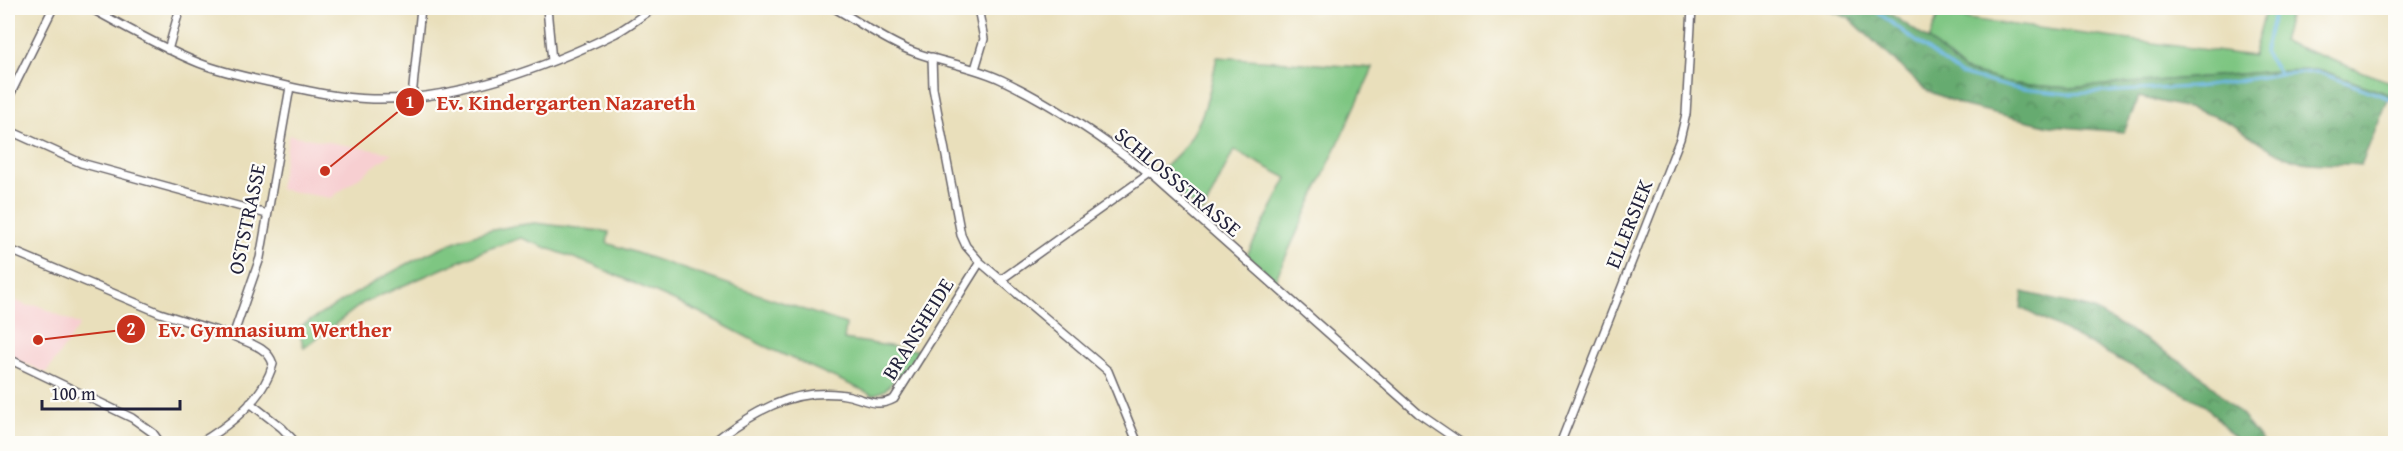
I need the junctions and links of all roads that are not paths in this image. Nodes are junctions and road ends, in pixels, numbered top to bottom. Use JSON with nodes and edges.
{"nodes":[{"id":1,"x":53,"y":8,"type":"edge"},
{"id":2,"x":90,"y":8,"type":"edge"},
{"id":3,"x":180,"y":8,"type":"edge"},
{"id":4,"x":421,"y":8,"type":"edge"},
{"id":5,"x":547,"y":8,"type":"edge"},
{"id":6,"x":654,"y":8,"type":"edge"},
{"id":7,"x":834,"y":8,"type":"edge"},
{"id":8,"x":978,"y":8,"type":"edge"},
{"id":9,"x":1692,"y":8,"type":"edge"},
{"id":10,"x":168,"y":50,"type":"junction"},
{"id":11,"x":933,"y":57,"type":"junction"},
{"id":12,"x":552,"y":61,"type":"junction"},
{"id":13,"x":975,"y":69,"type":"junction"},
{"id":14,"x":290,"y":87,"type":"junction"},
{"id":15,"x":412,"y":97,"type":"junction"},
{"id":16,"x":8,"y":99,"type":"edge"},
{"id":17,"x":8,"y":130,"type":"edge"},
{"id":18,"x":1149,"y":174,"type":"junction"},
{"id":19,"x":267,"y":214,"type":"junction"},
{"id":20,"x":8,"y":249,"type":"edge"},
{"id":21,"x":980,"y":262,"type":"junction"},
{"id":22,"x":1002,"y":279,"type":"junction"},
{"id":23,"x":233,"y":336,"type":"junction"},
{"id":24,"x":8,"y":364,"type":"edge"},
{"id":25,"x":250,"y":403,"type":"junction"},
{"id":26,"x":161,"y":444,"type":"edge"},
{"id":27,"x":198,"y":444,"type":"edge"},
{"id":28,"x":297,"y":444,"type":"edge"},
{"id":29,"x":711,"y":444,"type":"edge"},
{"id":30,"x":1138,"y":444,"type":"edge"},
{"id":31,"x":1463,"y":444,"type":"edge"},
{"id":32,"x":1560,"y":444,"type":"edge"}],
"edges":[{"from":1,"to":16,"type":"street"},
{"from":2,"to":10,"type":"street"},
{"from":3,"to":10,"type":"street"},
{"from":4,"to":15,"type":"street"},
{"from":5,"to":12,"type":"street"},
{"from":6,"to":12,"type":"street"},
{"from":7,"to":11,"type":"street","name":"SCHLOSSSTRASSE"},
{"from":8,"to":13,"type":"street"},
{"from":9,"to":32,"type":"street","name":"ELLERSIEK"},
{"from":10,"to":14,"type":"street"},
{"from":11,"to":13,"type":"street","name":"SCHLOSSSTRASSE"},
{"from":11,"to":21,"type":"street"},
{"from":12,"to":15,"type":"street"},
{"from":13,"to":18,"type":"street","name":"SCHLOSSSTRASSE"},
{"from":14,"to":15,"type":"street"},
{"from":14,"to":19,"type":"street","name":"OSTSTRASSE"},
{"from":17,"to":19,"type":"street"},
{"from":18,"to":22,"type":"street"},
{"from":18,"to":31,"type":"street","name":"SCHLOSSSTRASSE"},
{"from":19,"to":23,"type":"street","name":"OSTSTRASSE"},
{"from":20,"to":23,"type":"street"},
{"from":21,"to":22,"type":"street"},
{"from":21,"to":29,"type":"street","name":"BRANSHEIDE"},
{"from":22,"to":30,"type":"street"},
{"from":23,"to":25,"type":"street"},
{"from":24,"to":26,"type":"street"},
{"from":25,"to":27,"type":"street"},
{"from":25,"to":28,"type":"street"}]}
